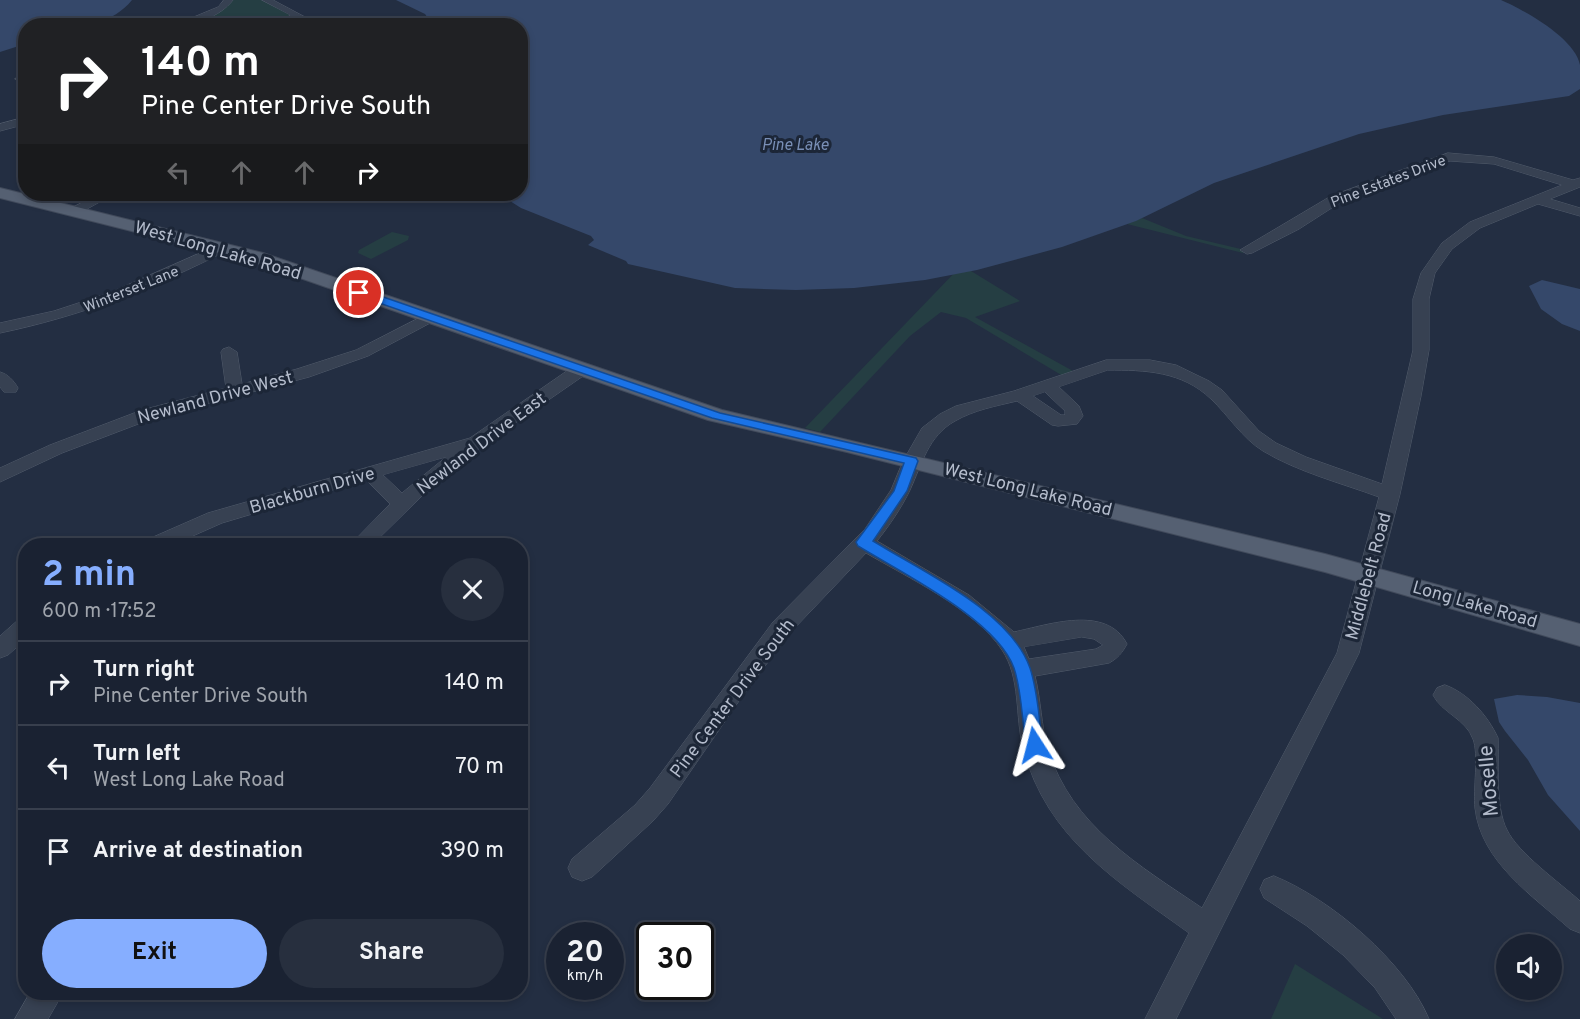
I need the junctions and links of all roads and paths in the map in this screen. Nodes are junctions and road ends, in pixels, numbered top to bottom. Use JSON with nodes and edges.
{"nodes":[{"id":1,"x":229,"y":0,"type":"edge"},
{"id":2,"x":266,"y":0,"type":"edge"},
{"id":3,"x":298,"y":16,"type":"junction"},
{"id":4,"x":198,"y":18,"type":"edge"},
{"id":5,"x":291,"y":18,"type":"edge"},
{"id":6,"x":302,"y":18,"type":"edge"},
{"id":7,"x":18,"y":123,"type":"edge"},
{"id":8,"x":0,"y":129,"type":"edge"},
{"id":9,"x":1576,"y":184,"type":"edge"},
{"id":10,"x":0,"y":193,"type":"edge"},
{"id":11,"x":18,"y":197,"type":"edge"},
{"id":12,"x":1536,"y":199,"type":"junction"},
{"id":13,"x":32,"y":201,"type":"edge"},
{"id":14,"x":94,"y":201,"type":"edge"},
{"id":15,"x":73,"y":211,"type":"junction"},
{"id":16,"x":1580,"y":212,"type":"edge"},
{"id":17,"x":223,"y":247,"type":"junction"},
{"id":18,"x":1247,"y":250,"type":"dead end"},
{"id":19,"x":429,"y":318,"type":"junction"},
{"id":20,"x":1,"y":330,"type":"edge"},
{"id":21,"x":229,"y":352,"type":"dead end"},
{"id":22,"x":580,"y":370,"type":"junction"},
{"id":23,"x":1048,"y":386,"type":"junction"},
{"id":24,"x":235,"y":390,"type":"junction"},
{"id":25,"x":1020,"y":395,"type":"junction"},
{"id":26,"x":476,"y":442,"type":"junction"},
{"id":27,"x":912,"y":461,"type":"junction"},
{"id":28,"x":369,"y":473,"type":"junction"},
{"id":29,"x":0,"y":476,"type":"edge"},
{"id":30,"x":1390,"y":494,"type":"junction"},
{"id":31,"x":402,"y":504,"type":"junction"},
{"id":32,"x":169,"y":538,"type":"edge"},
{"id":33,"x":367,"y":538,"type":"edge"},
{"id":34,"x":863,"y":542,"type":"junction"},
{"id":35,"x":1369,"y":575,"type":"junction"},
{"id":36,"x":18,"y":633,"type":"edge"},
{"id":37,"x":1580,"y":635,"type":"edge"},
{"id":38,"x":1009,"y":642,"type":"junction"},
{"id":39,"x":0,"y":649,"type":"edge"},
{"id":40,"x":1022,"y":669,"type":"junction"},
{"id":41,"x":1445,"y":695,"type":"dead end"},
{"id":42,"x":582,"y":868,"type":"dead end"},
{"id":43,"x":1274,"y":889,"type":"dead end"},
{"id":44,"x":1580,"y":919,"type":"edge"},
{"id":45,"x":1206,"y":928,"type":"junction"},
{"id":46,"x":43,"y":1000,"type":"edge"},
{"id":47,"x":30,"y":1019,"type":"edge"},
{"id":48,"x":1160,"y":1019,"type":"edge"},
{"id":49,"x":1414,"y":1019,"type":"edge"}],
"edges":[{"from":1,"to":4,"type":"street"},
{"from":2,"to":3,"type":"street"},
{"from":3,"to":5,"type":"street"},
{"from":3,"to":6,"type":"street"},
{"from":7,"to":8,"type":"street"},
{"from":9,"to":12,"type":"street","name":"Middlebelt Road"},
{"from":9,"to":18,"type":"street","name":"Pine Estates Drive"},
{"from":10,"to":11,"type":"main road","name":"West Long Lake Road"},
{"from":12,"to":16,"type":"street"},
{"from":12,"to":30,"type":"street","name":"Middlebelt Road"},
{"from":13,"to":15,"type":"main road","name":"West Long Lake Road"},
{"from":14,"to":15,"type":"street"},
{"from":15,"to":17,"type":"main road","name":"West Long Lake Road"},
{"from":17,"to":19,"type":"main road","name":"West Long Lake Road"},
{"from":17,"to":20,"type":"street","name":"Winterset Lane"},
{"from":19,"to":22,"type":"main road","name":"West Long Lake Road"},
{"from":19,"to":24,"type":"street","name":"Newland Drive West"},
{"from":21,"to":24,"type":"street"},
{"from":22,"to":26,"type":"street","name":"Newland Drive East"},
{"from":22,"to":27,"type":"main road","name":"West Long Lake Road"},
{"from":23,"to":25,"type":"street","name":"Pine Center Drive South"},
{"from":23,"to":25,"type":"street"},
{"from":23,"to":30,"type":"street","name":"Pine Center Drive South"},
{"from":24,"to":29,"type":"street","name":"Newland Drive West"},
{"from":25,"to":27,"type":"street","name":"Pine Center Drive South"},
{"from":26,"to":28,"type":"street","name":"Blackburn Drive"},
{"from":26,"to":31,"type":"street","name":"Newland Drive East"},
{"from":27,"to":34,"type":"street","name":"Pine Center Drive South"},
{"from":27,"to":35,"type":"main road","name":"West Long Lake Road"},
{"from":28,"to":31,"type":"street"},
{"from":28,"to":32,"type":"street","name":"Blackburn Drive"},
{"from":30,"to":35,"type":"street","name":"Middlebelt Road"},
{"from":31,"to":33,"type":"street","name":"Newland Drive East"},
{"from":34,"to":38,"type":"street"},
{"from":34,"to":42,"type":"street","name":"Pine Center Drive South"},
{"from":35,"to":37,"type":"main road","name":"Long Lake Road"},
{"from":35,"to":45,"type":"street","name":"Middlebelt Road"},
{"from":36,"to":39,"type":"street"},
{"from":38,"to":40,"type":"street"},
{"from":38,"to":40,"type":"street"},
{"from":40,"to":45,"type":"street"},
{"from":41,"to":44,"type":"street","name":"Moselle"},
{"from":43,"to":49,"type":"street"},
{"from":45,"to":48,"type":"street","name":"Middlebelt Road"},
{"from":46,"to":47,"type":"street"}]}
